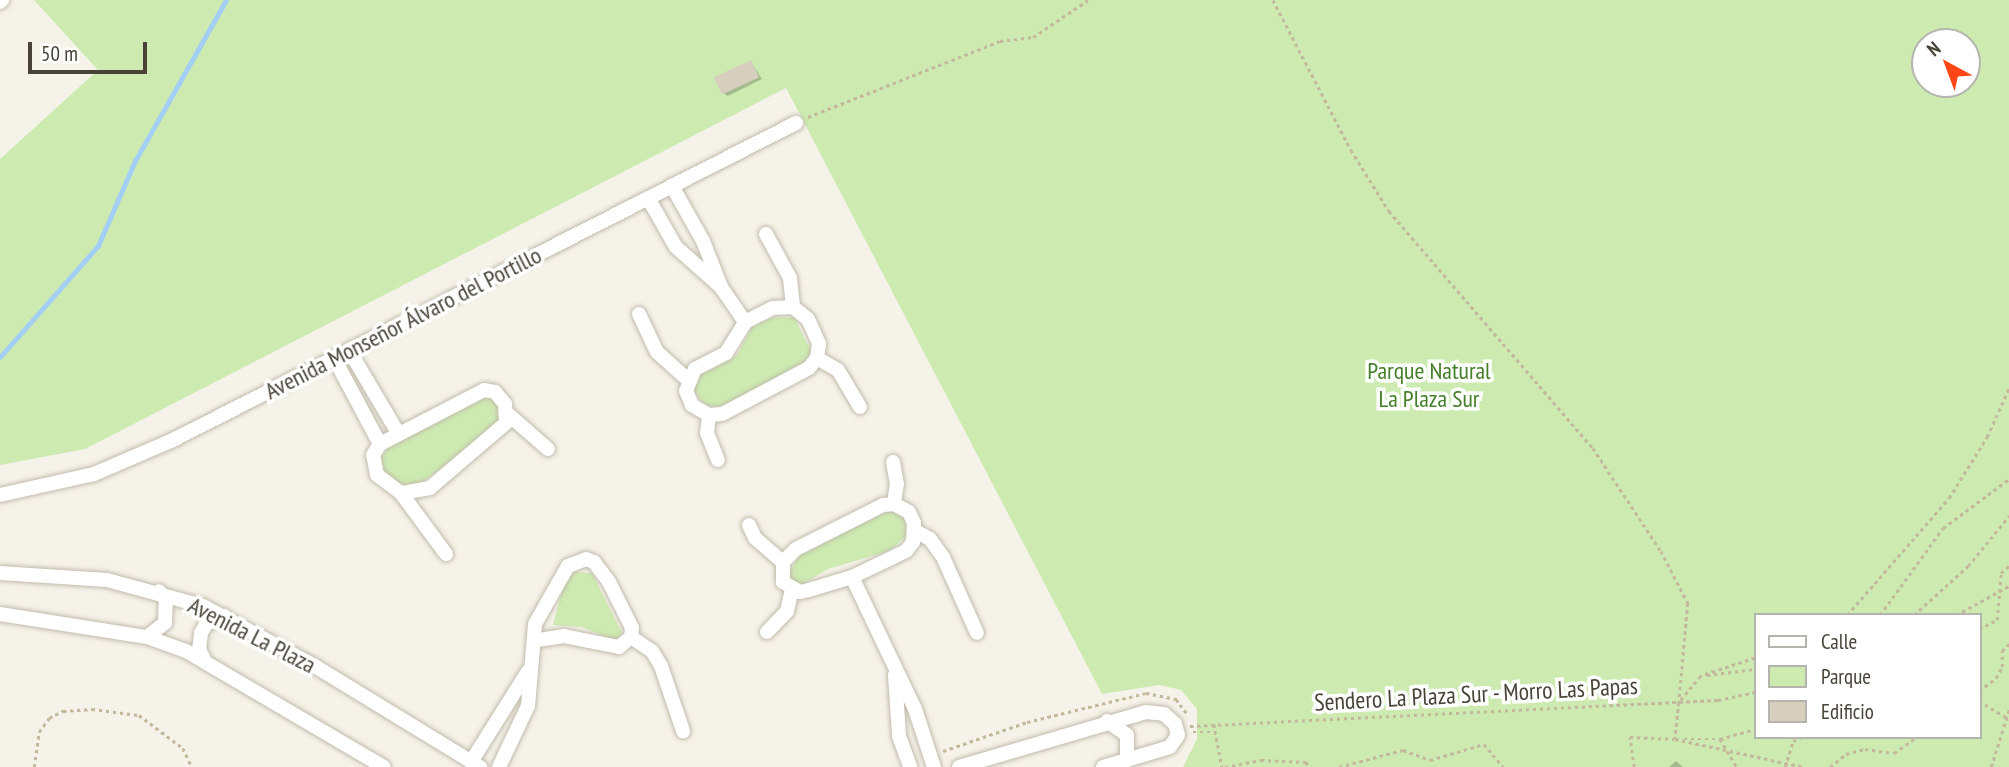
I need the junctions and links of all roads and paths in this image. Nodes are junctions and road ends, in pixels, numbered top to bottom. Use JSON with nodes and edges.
{"nodes":[{"id":1,"x":1088,"y":0,"type":"edge"},
{"id":2,"x":1273,"y":0,"type":"edge"},
{"id":3,"x":796,"y":123,"type":"joint"},
{"id":4,"x":672,"y":186,"type":"junction"},
{"id":5,"x":648,"y":198,"type":"junction"},
{"id":6,"x":766,"y":234,"type":"dead end"},
{"id":7,"x":721,"y":287,"type":"junction"},
{"id":8,"x":793,"y":307,"type":"junction"},
{"id":9,"x":639,"y":314,"type":"dead end"},
{"id":10,"x":745,"y":322,"type":"junction"},
{"id":11,"x":349,"y":350,"type":"junction"},
{"id":12,"x":334,"y":358,"type":"junction"},
{"id":13,"x":817,"y":358,"type":"junction"},
{"id":14,"x":688,"y":380,"type":"junction"},
{"id":15,"x":2009,"y":388,"type":"edge"},
{"id":16,"x":860,"y":407,"type":"dead end"},
{"id":17,"x":508,"y":414,"type":"junction"},
{"id":18,"x":709,"y":415,"type":"junction"},
{"id":19,"x":398,"y":433,"type":"junction"},
{"id":20,"x":380,"y":444,"type":"junction"},
{"id":21,"x":548,"y":449,"type":"dead end"},
{"id":22,"x":718,"y":460,"type":"dead end"},
{"id":23,"x":893,"y":462,"type":"dead end"},
{"id":24,"x":2009,"y":479,"type":"edge"},
{"id":25,"x":401,"y":493,"type":"junction"},
{"id":26,"x":0,"y":495,"type":"edge"},
{"id":27,"x":894,"y":504,"type":"junction"},
{"id":28,"x":2009,"y":516,"type":"edge"},
{"id":29,"x":749,"y":525,"type":"dead end"},
{"id":30,"x":915,"y":531,"type":"junction"},
{"id":31,"x":446,"y":554,"type":"dead end"},
{"id":32,"x":783,"y":562,"type":"junction"},
{"id":33,"x":2009,"y":566,"type":"edge"},
{"id":34,"x":0,"y":573,"type":"edge"},
{"id":35,"x":852,"y":577,"type":"junction"},
{"id":36,"x":2009,"y":586,"type":"edge"},
{"id":37,"x":792,"y":589,"type":"junction"},
{"id":38,"x":2000,"y":590,"type":"junction"},
{"id":39,"x":159,"y":591,"type":"junction"},
{"id":40,"x":1849,"y":613,"type":"edge"},
{"id":41,"x":1881,"y":613,"type":"edge"},
{"id":42,"x":1916,"y":613,"type":"edge"},
{"id":43,"x":1960,"y":613,"type":"edge"},
{"id":44,"x":0,"y":614,"type":"edge"},
{"id":45,"x":224,"y":616,"type":"junction"},
{"id":46,"x":1981,"y":628,"type":"edge"},
{"id":47,"x":766,"y":632,"type":"dead end"},
{"id":48,"x":977,"y":633,"type":"dead end"},
{"id":49,"x":147,"y":637,"type":"junction"},
{"id":50,"x":631,"y":637,"type":"junction"},
{"id":51,"x":534,"y":641,"type":"junction"},
{"id":52,"x":2009,"y":644,"type":"edge"},
{"id":53,"x":1754,"y":658,"type":"edge"},
{"id":54,"x":204,"y":659,"type":"junction"},
{"id":55,"x":1754,"y":669,"type":"edge"},
{"id":56,"x":895,"y":670,"type":"junction"},
{"id":57,"x":528,"y":671,"type":"junction"},
{"id":58,"x":1701,"y":676,"type":"junction"},
{"id":59,"x":1981,"y":689,"type":"edge"},
{"id":60,"x":1754,"y":692,"type":"edge"},
{"id":61,"x":1679,"y":702,"type":"junction"},
{"id":62,"x":1981,"y":702,"type":"edge"},
{"id":63,"x":2009,"y":710,"type":"edge"},
{"id":64,"x":2008,"y":718,"type":"edge"},
{"id":65,"x":1107,"y":722,"type":"junction"},
{"id":66,"x":1198,"y":724,"type":"dead end"},
{"id":67,"x":1214,"y":724,"type":"junction"},
{"id":68,"x":1754,"y":729,"type":"edge"},
{"id":69,"x":683,"y":731,"type":"dead end"},
{"id":70,"x":1215,"y":732,"type":"junction"},
{"id":71,"x":1190,"y":733,"type":"dead end"},
{"id":72,"x":1675,"y":739,"type":"junction"},
{"id":73,"x":1720,"y":739,"type":"junction"},
{"id":74,"x":1798,"y":739,"type":"edge"},
{"id":75,"x":1914,"y":739,"type":"edge"},
{"id":76,"x":1724,"y":750,"type":"junction"},
{"id":77,"x":1126,"y":760,"type":"junction"},
{"id":78,"x":475,"y":764,"type":"edge"},
{"id":79,"x":1785,"y":765,"type":"edge"},
{"id":80,"x":34,"y":767,"type":"edge"},
{"id":81,"x":192,"y":767,"type":"edge"},
{"id":82,"x":384,"y":767,"type":"edge"},
{"id":83,"x":499,"y":767,"type":"edge"},
{"id":84,"x":910,"y":767,"type":"edge"},
{"id":85,"x":934,"y":767,"type":"edge"},
{"id":86,"x":959,"y":767,"type":"edge"},
{"id":87,"x":1103,"y":767,"type":"edge"},
{"id":88,"x":1223,"y":767,"type":"edge"},
{"id":89,"x":1309,"y":767,"type":"edge"},
{"id":90,"x":1339,"y":767,"type":"edge"},
{"id":91,"x":1503,"y":767,"type":"edge"},
{"id":92,"x":1634,"y":767,"type":"edge"},
{"id":93,"x":1737,"y":767,"type":"edge"},
{"id":94,"x":1803,"y":767,"type":"edge"},
{"id":95,"x":1830,"y":767,"type":"edge"},
{"id":96,"x":1991,"y":767,"type":"edge"}],
"edges":[{"from":1,"to":3,"type":"path"},
{"from":2,"to":61,"type":"path"},
{"from":3,"to":4,"type":"street","name":"Avenida Monseñor Álvaro del Portillo"},
{"from":4,"to":5,"type":"street","name":"Avenida Monseñor Álvaro del Portillo"},
{"from":4,"to":7,"type":"street"},
{"from":5,"to":7,"type":"street"},
{"from":5,"to":11,"type":"street","name":"Avenida Monseñor Álvaro del Portillo"},
{"from":6,"to":8,"type":"street"},
{"from":7,"to":10,"type":"street"},
{"from":8,"to":10,"type":"street"},
{"from":8,"to":13,"type":"street"},
{"from":9,"to":14,"type":"street"},
{"from":10,"to":14,"type":"street"},
{"from":11,"to":12,"type":"street","name":"Avenida Monseñor Álvaro del Portillo"},
{"from":11,"to":19,"type":"street"},
{"from":12,"to":20,"type":"street"},
{"from":12,"to":26,"type":"street","name":"Avenida Monseñor Álvaro del Portillo"},
{"from":13,"to":16,"type":"street"},
{"from":13,"to":18,"type":"street"},
{"from":14,"to":18,"type":"street"},
{"from":15,"to":40,"type":"path"},
{"from":17,"to":19,"type":"street"},
{"from":17,"to":21,"type":"street"},
{"from":17,"to":25,"type":"street"},
{"from":18,"to":22,"type":"street"},
{"from":19,"to":20,"type":"street"},
{"from":20,"to":25,"type":"street"},
{"from":23,"to":27,"type":"street"},
{"from":24,"to":41,"type":"path"},
{"from":25,"to":31,"type":"street"},
{"from":27,"to":30,"type":"street"},
{"from":27,"to":32,"type":"street"},
{"from":28,"to":42,"type":"path"},
{"from":29,"to":32,"type":"street"},
{"from":30,"to":35,"type":"street"},
{"from":30,"to":48,"type":"street"},
{"from":32,"to":37,"type":"street"},
{"from":33,"to":38,"type":"path"},
{"from":34,"to":39,"type":"street","name":"Avenida La Plaza"},
{"from":35,"to":37,"type":"street"},
{"from":35,"to":56,"type":"street"},
{"from":36,"to":38,"type":"path"},
{"from":37,"to":47,"type":"street"},
{"from":38,"to":43,"type":"path"},
{"from":38,"to":46,"type":"path"},
{"from":39,"to":45,"type":"street","name":"Avenida La Plaza"},
{"from":39,"to":49,"type":"street"},
{"from":44,"to":49,"type":"street","name":"Avenida La Plaza"},
{"from":45,"to":54,"type":"street"},
{"from":45,"to":78,"type":"street","name":"Avenida La Plaza"},
{"from":49,"to":54,"type":"street","name":"Avenida La Plaza"},
{"from":50,"to":51,"type":"street"},
{"from":50,"to":51,"type":"street"},
{"from":50,"to":69,"type":"street"},
{"from":51,"to":57,"type":"street"},
{"from":52,"to":59,"type":"path"},
{"from":53,"to":58,"type":"path"},
{"from":54,"to":82,"type":"street","name":"Avenida La Plaza"},
{"from":55,"to":58,"type":"path"},
{"from":56,"to":84,"type":"street"},
{"from":56,"to":85,"type":"street"},
{"from":57,"to":78,"type":"street"},
{"from":57,"to":83,"type":"street"},
{"from":58,"to":61,"type":"path"},
{"from":60,"to":61,"type":"path","name":"Sendero La Plaza Sur - Morro Las Papas"},
{"from":61,"to":67,"type":"path","name":"Sendero La Plaza Sur - Morro Las Papas"},
{"from":61,"to":72,"type":"path"},
{"from":62,"to":64,"type":"path"},
{"from":63,"to":64,"type":"path"},
{"from":64,"to":96,"type":"path"},
{"from":65,"to":77,"type":"street"},
{"from":65,"to":77,"type":"street"},
{"from":65,"to":86,"type":"street"},
{"from":66,"to":67,"type":"path","name":"Sendero La Plaza Sur - Morro Las Papas"},
{"from":67,"to":70,"type":"path"},
{"from":68,"to":73,"type":"path"},
{"from":70,"to":71,"type":"path"},
{"from":70,"to":88,"type":"path"},
{"from":72,"to":73,"type":"path"},
{"from":72,"to":76,"type":"path"},
{"from":72,"to":92,"type":"path"},
{"from":73,"to":76,"type":"path"},
{"from":74,"to":79,"type":"path"},
{"from":75,"to":95,"type":"path"},
{"from":76,"to":79,"type":"path"},
{"from":76,"to":93,"type":"path"},
{"from":77,"to":87,"type":"street"},
{"from":79,"to":94,"type":"path"},
{"from":80,"to":81,"type":"path"},
{"from":88,"to":89,"type":"path"},
{"from":90,"to":91,"type":"path"}]}
